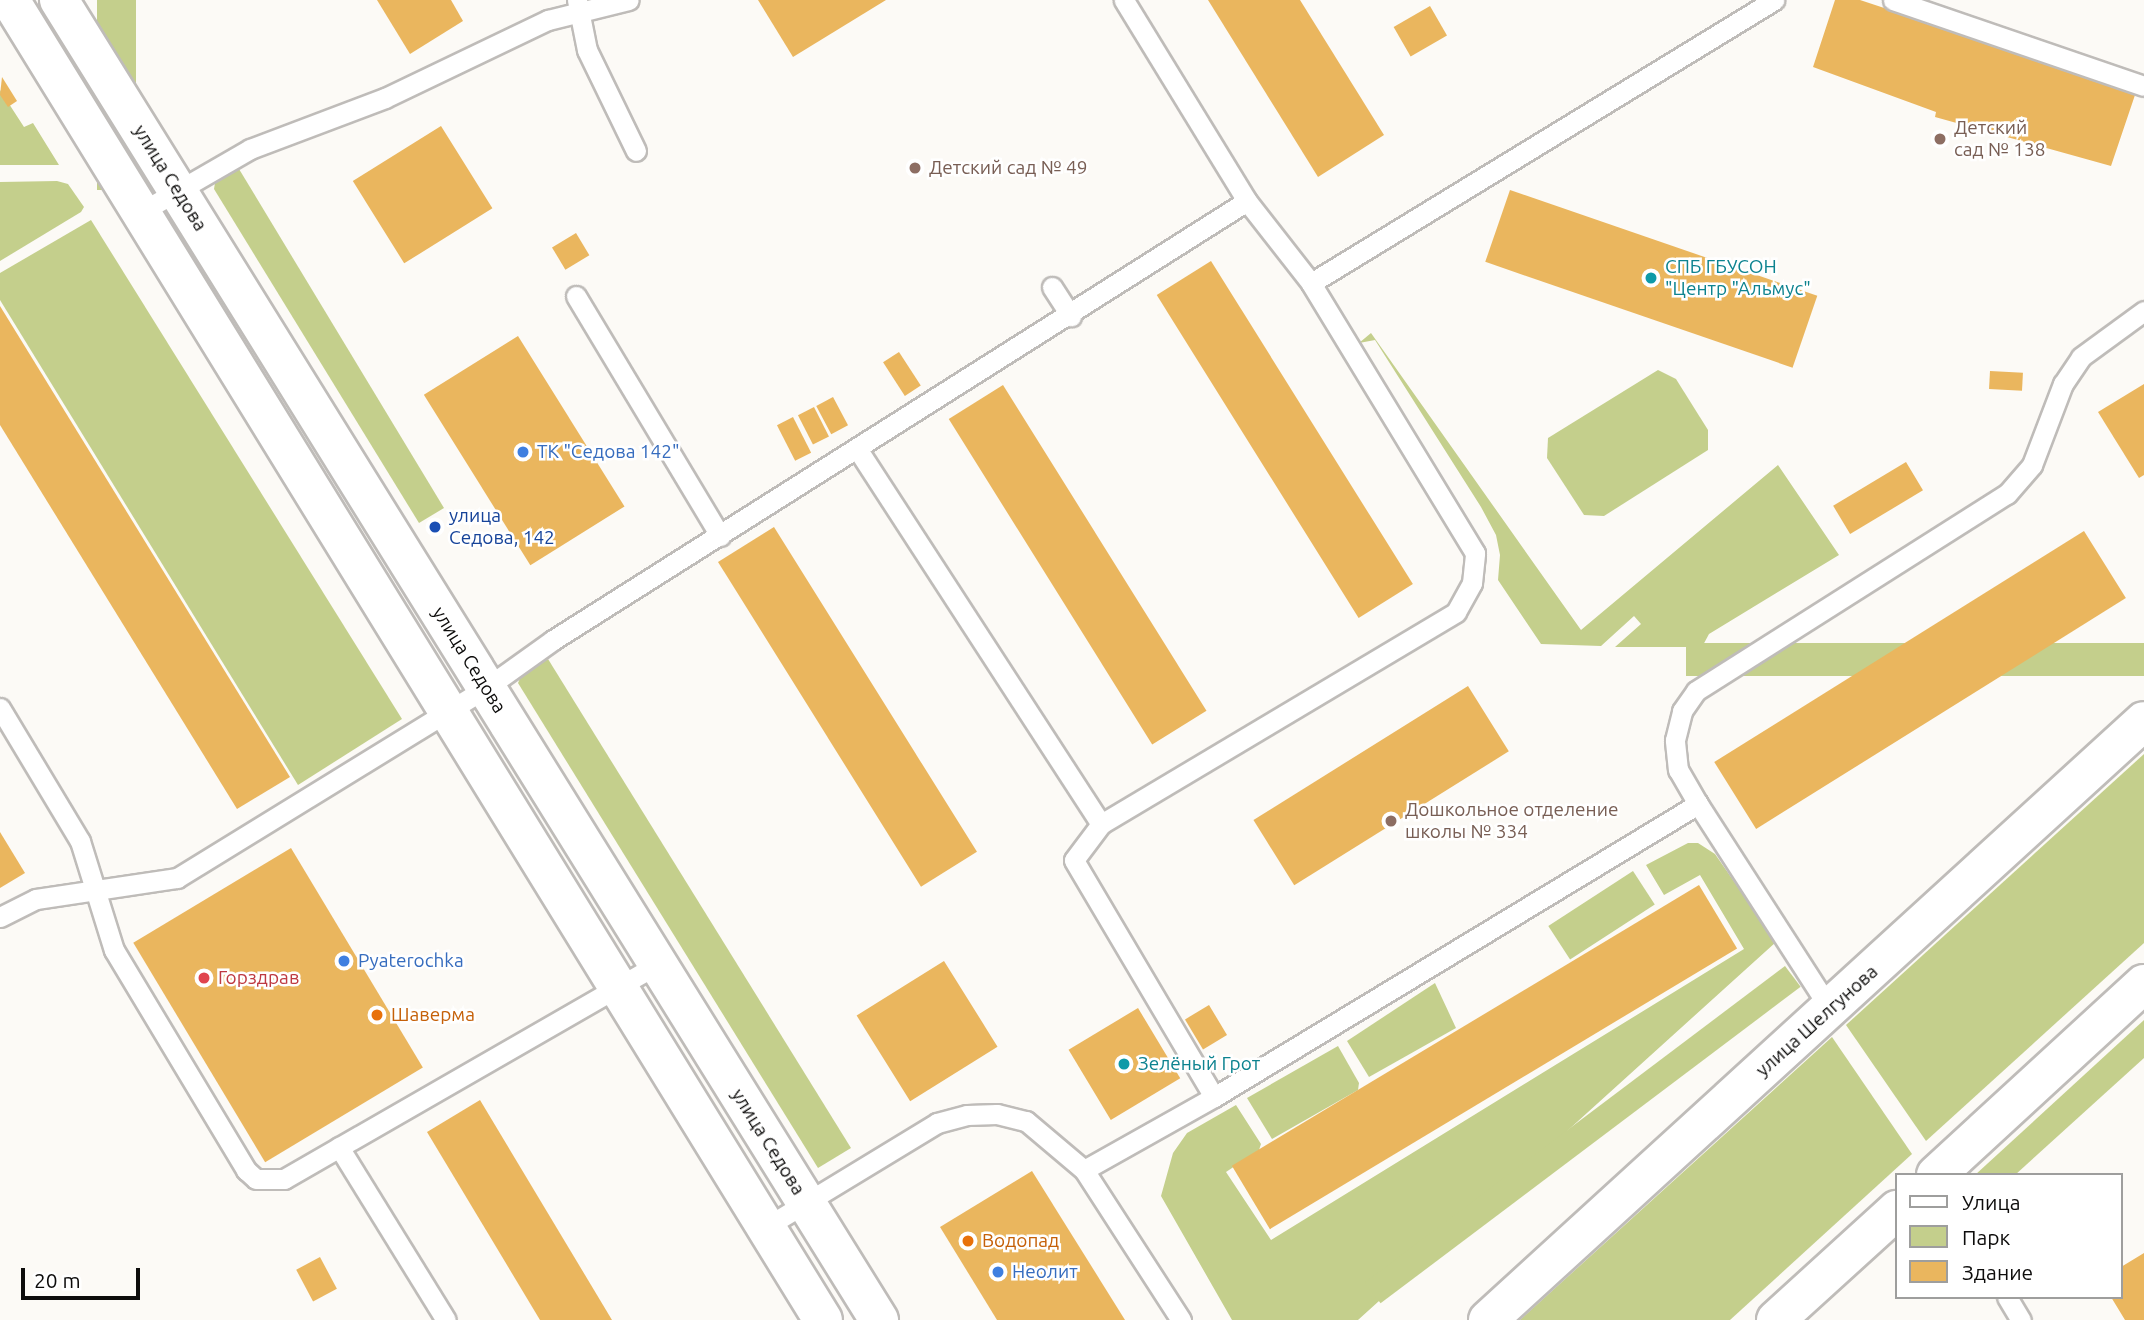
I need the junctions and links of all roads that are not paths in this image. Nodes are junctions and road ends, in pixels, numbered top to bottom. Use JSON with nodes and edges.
{"nodes":[{"id":1,"x":10,"y":0,"type":"edge"},
{"id":2,"x":59,"y":0,"type":"edge"},
{"id":3,"x":629,"y":0,"type":"edge"},
{"id":4,"x":1124,"y":0,"type":"edge"},
{"id":5,"x":1774,"y":0,"type":"edge"},
{"id":6,"x":1893,"y":0,"type":"edge"},
{"id":7,"x":578,"y":6,"type":"edge"},
{"id":8,"x":2144,"y":86,"type":"edge"},
{"id":9,"x":636,"y":151,"type":"dead end"},
{"id":10,"x":177,"y":190,"type":"junction"},
{"id":11,"x":1247,"y":201,"type":"junction"},
{"id":12,"x":141,"y":212,"type":"junction"},
{"id":13,"x":1311,"y":283,"type":"junction"},
{"id":14,"x":1052,"y":287,"type":"dead end"},
{"id":15,"x":576,"y":296,"type":"dead end"},
{"id":16,"x":2144,"y":311,"type":"edge"},
{"id":17,"x":1071,"y":316,"type":"junction"},
{"id":18,"x":858,"y":450,"type":"junction"},
{"id":19,"x":720,"y":536,"type":"junction"},
{"id":20,"x":486,"y":688,"type":"junction"},
{"id":21,"x":0,"y":708,"type":"edge"},
{"id":22,"x":450,"y":710,"type":"junction"},
{"id":23,"x":2144,"y":721,"type":"edge"},
{"id":24,"x":1698,"y":804,"type":"junction"},
{"id":25,"x":1101,"y":824,"type":"junction"},
{"id":26,"x":95,"y":891,"type":"junction"},
{"id":27,"x":0,"y":917,"type":"edge"},
{"id":28,"x":658,"y":964,"type":"junction"},
{"id":29,"x":2144,"y":984,"type":"edge"},
{"id":30,"x":619,"y":986,"type":"junction"},
{"id":31,"x":1830,"y":1009,"type":"junction"},
{"id":32,"x":1214,"y":1097,"type":"junction"},
{"id":33,"x":339,"y":1147,"type":"junction"},
{"id":34,"x":1084,"y":1170,"type":"junction"},
{"id":35,"x":1938,"y":1173,"type":"edge"},
{"id":36,"x":806,"y":1202,"type":"junction"},
{"id":37,"x":1896,"y":1211,"type":"edge"},
{"id":38,"x":766,"y":1227,"type":"junction"},
{"id":39,"x":2008,"y":1299,"type":"edge"},
{"id":40,"x":446,"y":1320,"type":"edge"},
{"id":41,"x":823,"y":1320,"type":"edge"},
{"id":42,"x":879,"y":1320,"type":"edge"},
{"id":43,"x":1181,"y":1320,"type":"edge"},
{"id":44,"x":1488,"y":1320,"type":"edge"},
{"id":45,"x":1776,"y":1320,"type":"edge"},
{"id":46,"x":2021,"y":1320,"type":"edge"}],
"edges":[{"from":1,"to":12,"type":"main road"},
{"from":2,"to":10,"type":"main road","name":"улица Седова"},
{"from":3,"to":7,"type":"lane"},
{"from":4,"to":11,"type":"lane"},
{"from":5,"to":13,"type":"lane"},
{"from":6,"to":8,"type":"lane"},
{"from":7,"to":9,"type":"lane"},
{"from":7,"to":10,"type":"lane"},
{"from":10,"to":12,"type":"lane"},
{"from":10,"to":20,"type":"main road","name":"улица Седова"},
{"from":11,"to":13,"type":"lane"},
{"from":11,"to":17,"type":"lane"},
{"from":12,"to":22,"type":"main road"},
{"from":13,"to":25,"type":"lane"},
{"from":14,"to":17,"type":"lane"},
{"from":15,"to":19,"type":"lane"},
{"from":16,"to":24,"type":"lane"},
{"from":17,"to":18,"type":"lane"},
{"from":18,"to":19,"type":"lane"},
{"from":18,"to":25,"type":"lane"},
{"from":19,"to":20,"type":"lane"},
{"from":20,"to":22,"type":"lane"},
{"from":20,"to":28,"type":"main road","name":"улица Седова"},
{"from":21,"to":26,"type":"lane"},
{"from":22,"to":26,"type":"lane"},
{"from":22,"to":30,"type":"main road"},
{"from":23,"to":31,"type":"main road","name":"улица Шелгунова"},
{"from":24,"to":31,"type":"lane"},
{"from":24,"to":32,"type":"lane"},
{"from":25,"to":32,"type":"lane"},
{"from":26,"to":27,"type":"lane"},
{"from":26,"to":33,"type":"lane"},
{"from":28,"to":30,"type":"lane"},
{"from":28,"to":36,"type":"main road","name":"улица Седова"},
{"from":29,"to":35,"type":"main road"},
{"from":30,"to":33,"type":"lane"},
{"from":30,"to":38,"type":"main road"},
{"from":31,"to":44,"type":"main road","name":"улица Шелгунова"},
{"from":32,"to":34,"type":"lane"},
{"from":33,"to":40,"type":"lane"},
{"from":34,"to":36,"type":"lane"},
{"from":34,"to":43,"type":"lane"},
{"from":36,"to":38,"type":"lane"},
{"from":36,"to":42,"type":"main road","name":"улица Седова"},
{"from":37,"to":45,"type":"main road"},
{"from":38,"to":41,"type":"main road"},
{"from":39,"to":46,"type":"lane"}]}
